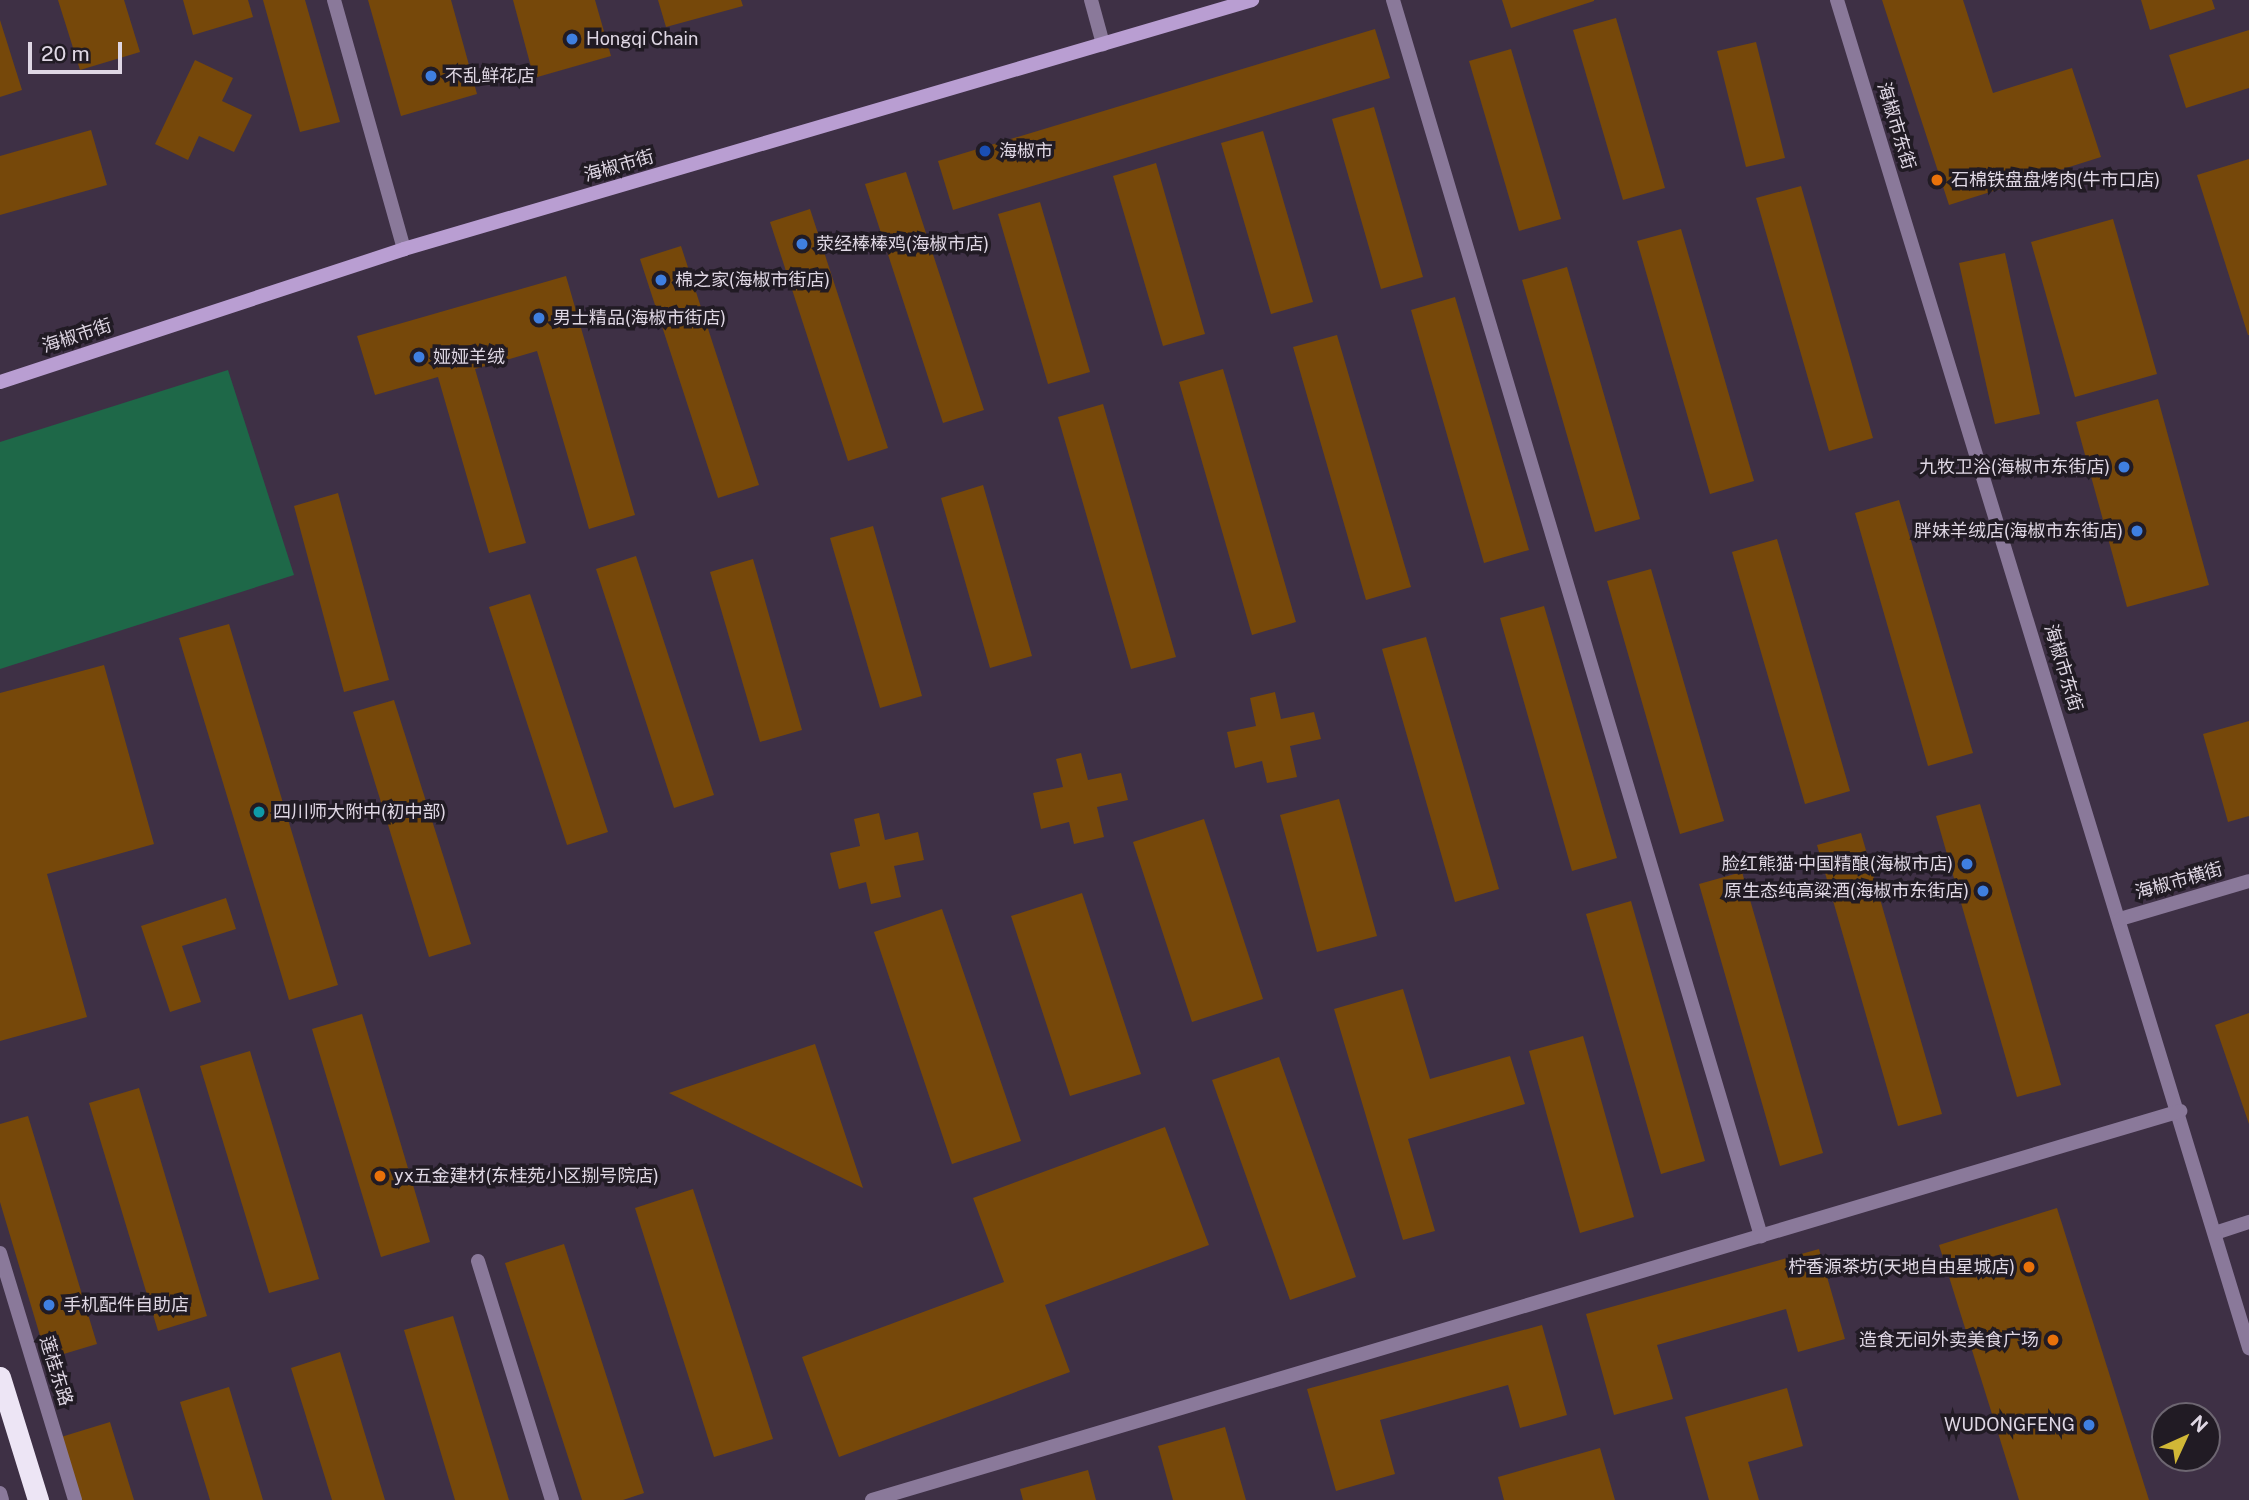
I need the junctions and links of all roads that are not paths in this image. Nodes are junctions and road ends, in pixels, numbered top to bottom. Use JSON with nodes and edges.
{"nodes":[{"id":1,"x":334,"y":0,"type":"edge"},
{"id":2,"x":1091,"y":0,"type":"edge"},
{"id":3,"x":1252,"y":0,"type":"edge"},
{"id":4,"x":1393,"y":0,"type":"edge"},
{"id":5,"x":1837,"y":0,"type":"edge"},
{"id":6,"x":1103,"y":44,"type":"junction"},
{"id":7,"x":404,"y":250,"type":"junction"},
{"id":8,"x":0,"y":382,"type":"edge"},
{"id":9,"x":2249,"y":881,"type":"edge"},
{"id":10,"x":2120,"y":919,"type":"junction"},
{"id":11,"x":2180,"y":1111,"type":"junction"},
{"id":12,"x":2249,"y":1222,"type":"edge"},
{"id":13,"x":2215,"y":1234,"type":"junction"},
{"id":14,"x":1761,"y":1236,"type":"junction"},
{"id":15,"x":0,"y":1252,"type":"edge"},
{"id":16,"x":478,"y":1261,"type":"dead end"},
{"id":17,"x":2249,"y":1348,"type":"edge"},
{"id":18,"x":0,"y":1377,"type":"edge"},
{"id":19,"x":0,"y":1493,"type":"edge"},
{"id":20,"x":2,"y":1500,"type":"edge"},
{"id":21,"x":38,"y":1500,"type":"edge"},
{"id":22,"x":75,"y":1500,"type":"edge"},
{"id":23,"x":552,"y":1500,"type":"edge"},
{"id":24,"x":872,"y":1500,"type":"edge"}],
"edges":[{"from":1,"to":7,"type":"street"},
{"from":2,"to":6,"type":"street"},
{"from":3,"to":6,"type":"street","name":"海椒市街"},
{"from":4,"to":14,"type":"street"},
{"from":5,"to":10,"type":"street","name":"海椒市东街"},
{"from":6,"to":7,"type":"street","name":"海椒市街"},
{"from":7,"to":8,"type":"street","name":"海椒市街"},
{"from":9,"to":10,"type":"street","name":"海椒市横街"},
{"from":10,"to":11,"type":"street","name":"海椒市东街"},
{"from":11,"to":13,"type":"street","name":"海椒市东街"},
{"from":11,"to":14,"type":"street"},
{"from":12,"to":13,"type":"street"},
{"from":13,"to":17,"type":"street","name":"海椒市东街"},
{"from":14,"to":24,"type":"street"},
{"from":15,"to":22,"type":"street","name":"莲桂东路"},
{"from":16,"to":23,"type":"street"},
{"from":18,"to":21,"type":"highway"},
{"from":19,"to":20,"type":"street"}]}
